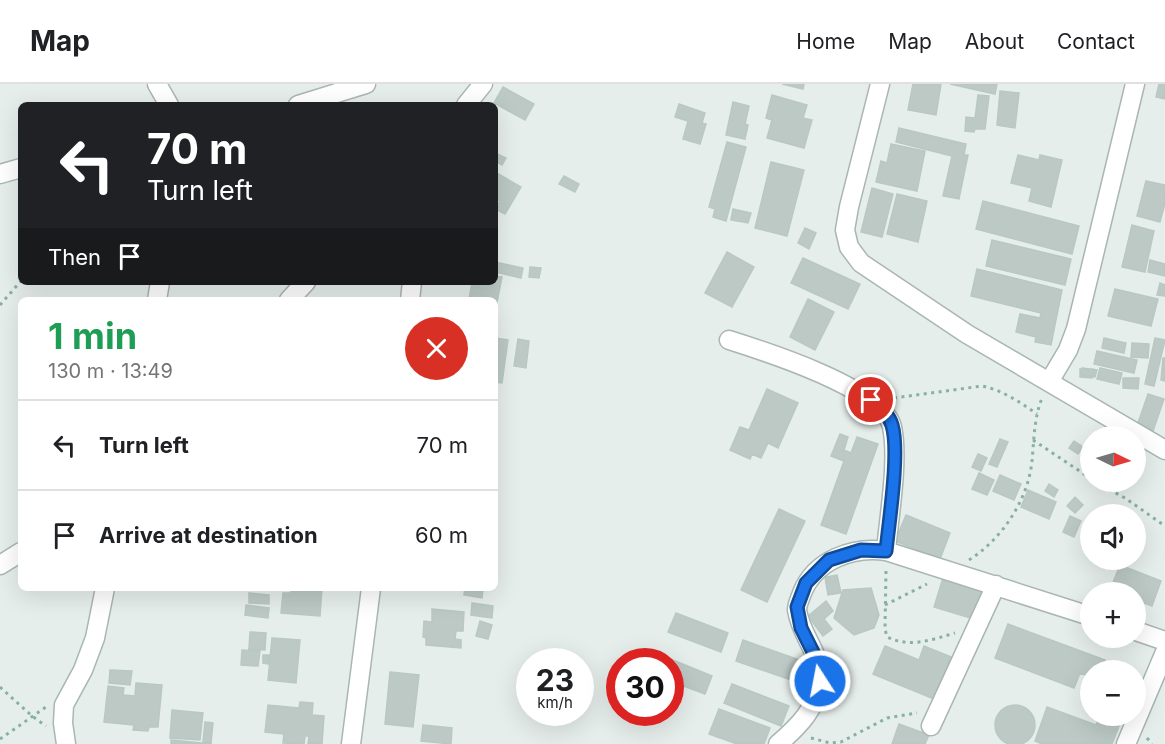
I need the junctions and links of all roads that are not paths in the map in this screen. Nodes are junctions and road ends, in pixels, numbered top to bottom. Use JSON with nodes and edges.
{"nodes":[{"id":1,"x":157,"y":84,"type":"edge"},
{"id":2,"x":366,"y":84,"type":"edge"},
{"id":3,"x":483,"y":84,"type":"edge"},
{"id":4,"x":880,"y":84,"type":"edge"},
{"id":5,"x":1136,"y":84,"type":"edge"},
{"id":6,"x":167,"y":102,"type":"edge"},
{"id":7,"x":308,"y":102,"type":"edge"},
{"id":8,"x":468,"y":102,"type":"edge"},
{"id":9,"x":18,"y":169,"type":"edge"},
{"id":10,"x":0,"y":174,"type":"edge"},
{"id":11,"x":303,"y":285,"type":"edge"},
{"id":12,"x":292,"y":297,"type":"edge"},
{"id":13,"x":729,"y":340,"type":"dead end"},
{"id":14,"x":1049,"y":382,"type":"junction"},
{"id":15,"x":1165,"y":450,"type":"edge"},
{"id":16,"x":886,"y":551,"type":"junction"},
{"id":17,"x":18,"y":554,"type":"edge"},
{"id":18,"x":0,"y":565,"type":"edge"},
{"id":19,"x":996,"y":585,"type":"junction"},
{"id":20,"x":104,"y":591,"type":"edge"},
{"id":21,"x":371,"y":591,"type":"edge"},
{"id":22,"x":1080,"y":613,"type":"edge"},
{"id":23,"x":1146,"y":634,"type":"edge"},
{"id":24,"x":1165,"y":640,"type":"edge"},
{"id":25,"x":1165,"y":652,"type":"edge"},
{"id":26,"x":931,"y":726,"type":"dead end"},
{"id":27,"x":785,"y":738,"type":"edge"},
{"id":28,"x":66,"y":742,"type":"edge"},
{"id":29,"x":351,"y":744,"type":"edge"},
{"id":30,"x":1125,"y":744,"type":"edge"}],
"edges":[{"from":1,"to":6,"type":"street"},
{"from":2,"to":7,"type":"street"},
{"from":3,"to":8,"type":"street"},
{"from":4,"to":14,"type":"street"},
{"from":5,"to":14,"type":"street"},
{"from":9,"to":10,"type":"street"},
{"from":11,"to":12,"type":"street"},
{"from":13,"to":16,"type":"street"},
{"from":14,"to":15,"type":"street"},
{"from":16,"to":19,"type":"street"},
{"from":16,"to":27,"type":"street"},
{"from":17,"to":18,"type":"street"},
{"from":19,"to":22,"type":"street"},
{"from":19,"to":26,"type":"street"},
{"from":20,"to":28,"type":"street"},
{"from":21,"to":29,"type":"street"},
{"from":23,"to":24,"type":"street"},
{"from":25,"to":30,"type":"street"}]}
